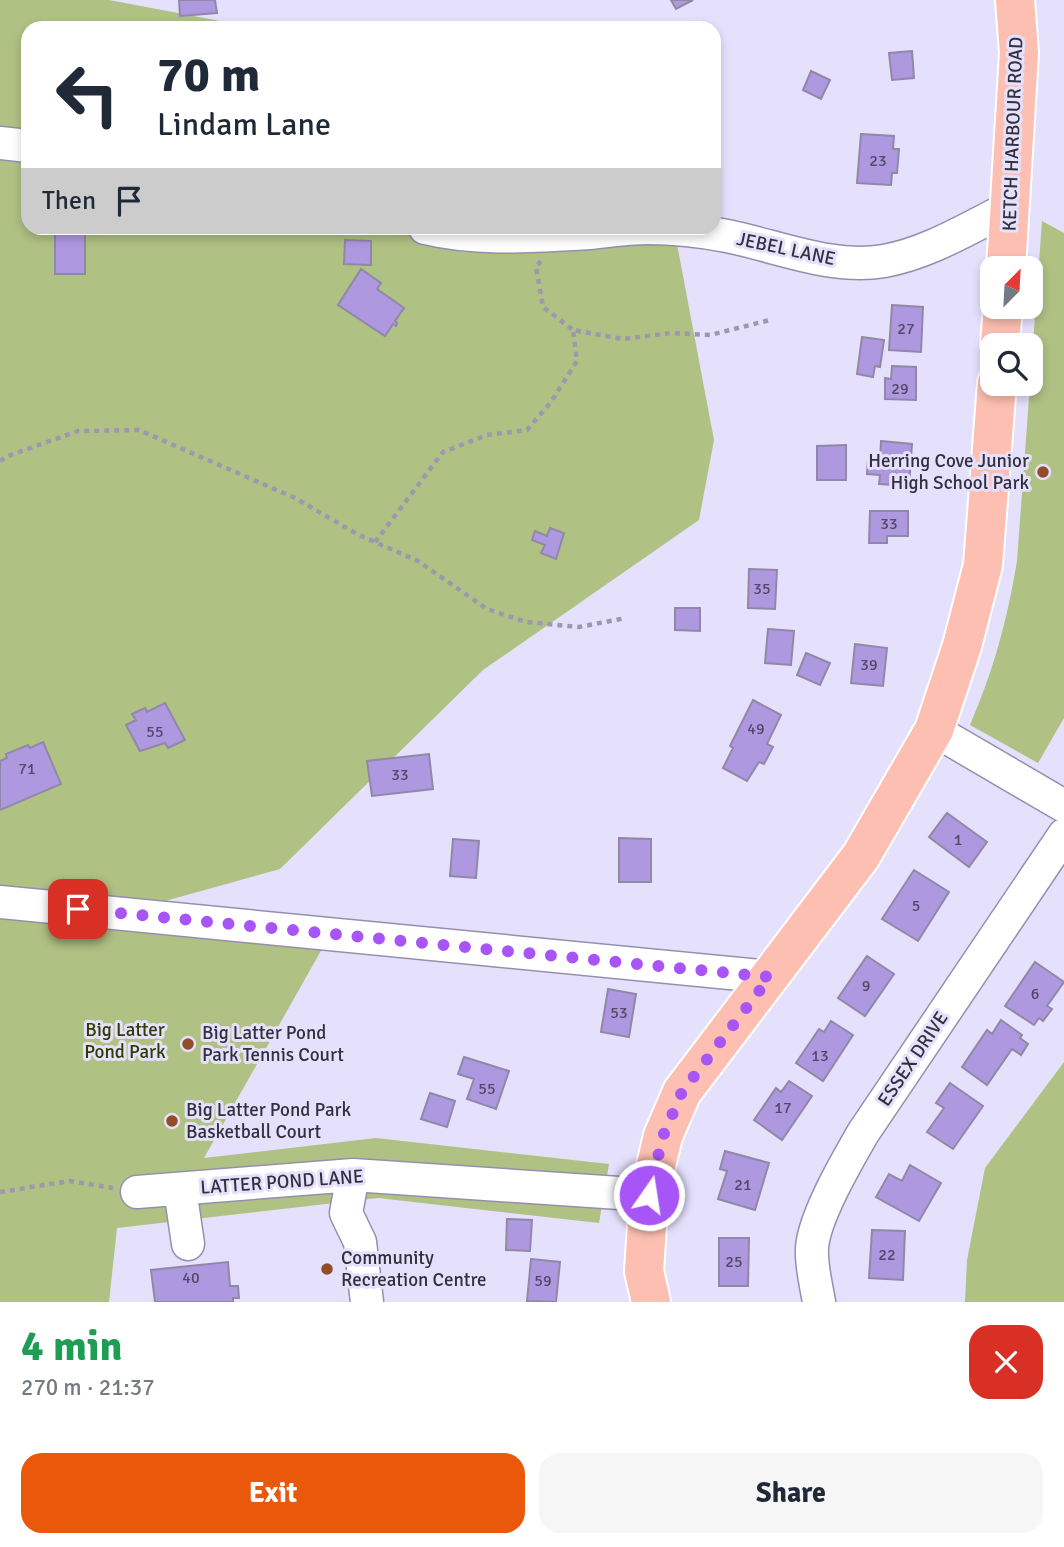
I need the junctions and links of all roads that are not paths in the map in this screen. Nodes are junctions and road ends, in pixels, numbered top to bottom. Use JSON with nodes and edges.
{"nodes":[{"id":1,"x":1016,"y":0,"type":"edge"},
{"id":2,"x":0,"y":143,"type":"edge"},
{"id":3,"x":21,"y":145,"type":"edge"},
{"id":4,"x":1011,"y":207,"type":"junction"},
{"id":5,"x":468,"y":235,"type":"edge"},
{"id":6,"x":518,"y":235,"type":"edge"},
{"id":7,"x":718,"y":235,"type":"edge"},
{"id":8,"x":1007,"y":256,"type":"edge"},
{"id":9,"x":996,"y":396,"type":"edge"},
{"id":10,"x":934,"y":730,"type":"junction"},
{"id":11,"x":1064,"y":806,"type":"edge"},
{"id":12,"x":1064,"y":835,"type":"edge"},
{"id":13,"x":0,"y":902,"type":"edge"},
{"id":14,"x":770,"y":977,"type":"junction"},
{"id":15,"x":353,"y":1175,"type":"junction"},
{"id":16,"x":180,"y":1189,"type":"junction"},
{"id":17,"x":137,"y":1192,"type":"road end"},
{"id":18,"x":649,"y":1195,"type":"junction"},
{"id":19,"x":188,"y":1244,"type":"dead end"},
{"id":20,"x":367,"y":1302,"type":"edge"},
{"id":21,"x":651,"y":1302,"type":"edge"},
{"id":22,"x":819,"y":1302,"type":"edge"}],
"edges":[{"from":1,"to":4,"type":"main road","name":"KETCH HARBOUR ROAD"},
{"from":2,"to":3,"type":"street"},
{"from":4,"to":7,"type":"street","name":"JEBEL LANE"},
{"from":4,"to":8,"type":"main road","name":"KETCH HARBOUR ROAD"},
{"from":5,"to":6,"type":"street","name":"JEBEL LANE"},
{"from":9,"to":10,"type":"main road"},
{"from":10,"to":11,"type":"street"},
{"from":10,"to":14,"type":"main road"},
{"from":12,"to":22,"type":"street","name":"ESSEX DRIVE"},
{"from":13,"to":14,"type":"street"},
{"from":14,"to":18,"type":"main road"},
{"from":15,"to":16,"type":"street","name":"LATTER POND LANE"},
{"from":15,"to":18,"type":"street","name":"LATTER POND LANE"},
{"from":15,"to":20,"type":"street"},
{"from":16,"to":17,"type":"street","name":"LATTER POND LANE"},
{"from":16,"to":19,"type":"street"},
{"from":18,"to":21,"type":"main road"}]}
